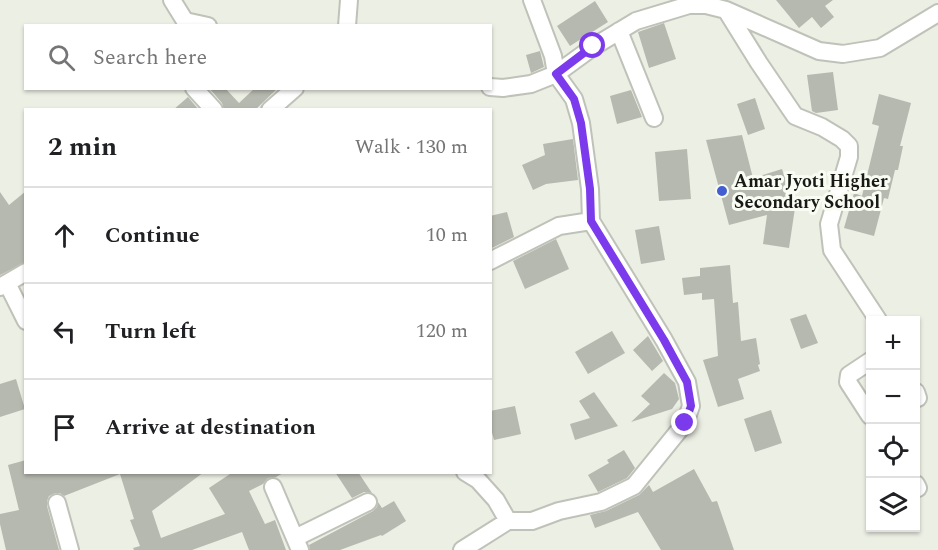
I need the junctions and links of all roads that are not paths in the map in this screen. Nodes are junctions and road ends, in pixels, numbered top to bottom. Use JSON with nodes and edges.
{"nodes":[{"id":1,"x":172,"y":0,"type":"edge"},
{"id":2,"x":349,"y":0,"type":"edge"},
{"id":3,"x":531,"y":0,"type":"edge"},
{"id":4,"x":726,"y":10,"type":"junction"},
{"id":5,"x":938,"y":13,"type":"edge"},
{"id":6,"x":184,"y":23,"type":"edge"},
{"id":7,"x":347,"y":24,"type":"edge"},
{"id":8,"x":619,"y":31,"type":"junction"},
{"id":9,"x":556,"y":74,"type":"junction"},
{"id":10,"x":492,"y":87,"type":"edge"},
{"id":11,"x":196,"y":90,"type":"edge"},
{"id":12,"x":293,"y":90,"type":"edge"},
{"id":13,"x":212,"y":108,"type":"edge"},
{"id":14,"x":272,"y":108,"type":"edge"},
{"id":15,"x":654,"y":118,"type":"dead end"},
{"id":16,"x":591,"y":221,"type":"junction"},
{"id":17,"x":492,"y":260,"type":"edge"},
{"id":18,"x":24,"y":273,"type":"edge"},
{"id":19,"x":3,"y":285,"type":"edge"},
{"id":20,"x":875,"y":316,"type":"edge"},
{"id":21,"x":24,"y":318,"type":"edge"},
{"id":22,"x":866,"y":364,"type":"edge"},
{"id":23,"x":866,"y":410,"type":"edge"},
{"id":24,"x":468,"y":474,"type":"edge"},
{"id":25,"x":273,"y":487,"type":"dead end"},
{"id":26,"x":368,"y":502,"type":"dead end"},
{"id":27,"x":57,"y":503,"type":"dead end"},
{"id":28,"x":508,"y":521,"type":"junction"},
{"id":29,"x":298,"y":544,"type":"edge"},
{"id":30,"x":70,"y":550,"type":"edge"},
{"id":31,"x":462,"y":550,"type":"edge"}],
"edges":[{"from":1,"to":6,"type":"street"},
{"from":2,"to":7,"type":"street"},
{"from":3,"to":9,"type":"street"},
{"from":4,"to":5,"type":"street"},
{"from":4,"to":8,"type":"street"},
{"from":4,"to":20,"type":"street"},
{"from":8,"to":9,"type":"street"},
{"from":8,"to":15,"type":"street"},
{"from":9,"to":10,"type":"street"},
{"from":9,"to":16,"type":"street"},
{"from":11,"to":13,"type":"street"},
{"from":12,"to":14,"type":"street"},
{"from":16,"to":17,"type":"street"},
{"from":16,"to":28,"type":"street"},
{"from":18,"to":19,"type":"street"},
{"from":19,"to":21,"type":"street"},
{"from":22,"to":23,"type":"street"},
{"from":24,"to":28,"type":"street"},
{"from":25,"to":29,"type":"street"},
{"from":26,"to":29,"type":"street"},
{"from":27,"to":30,"type":"street"},
{"from":28,"to":31,"type":"street"}]}
